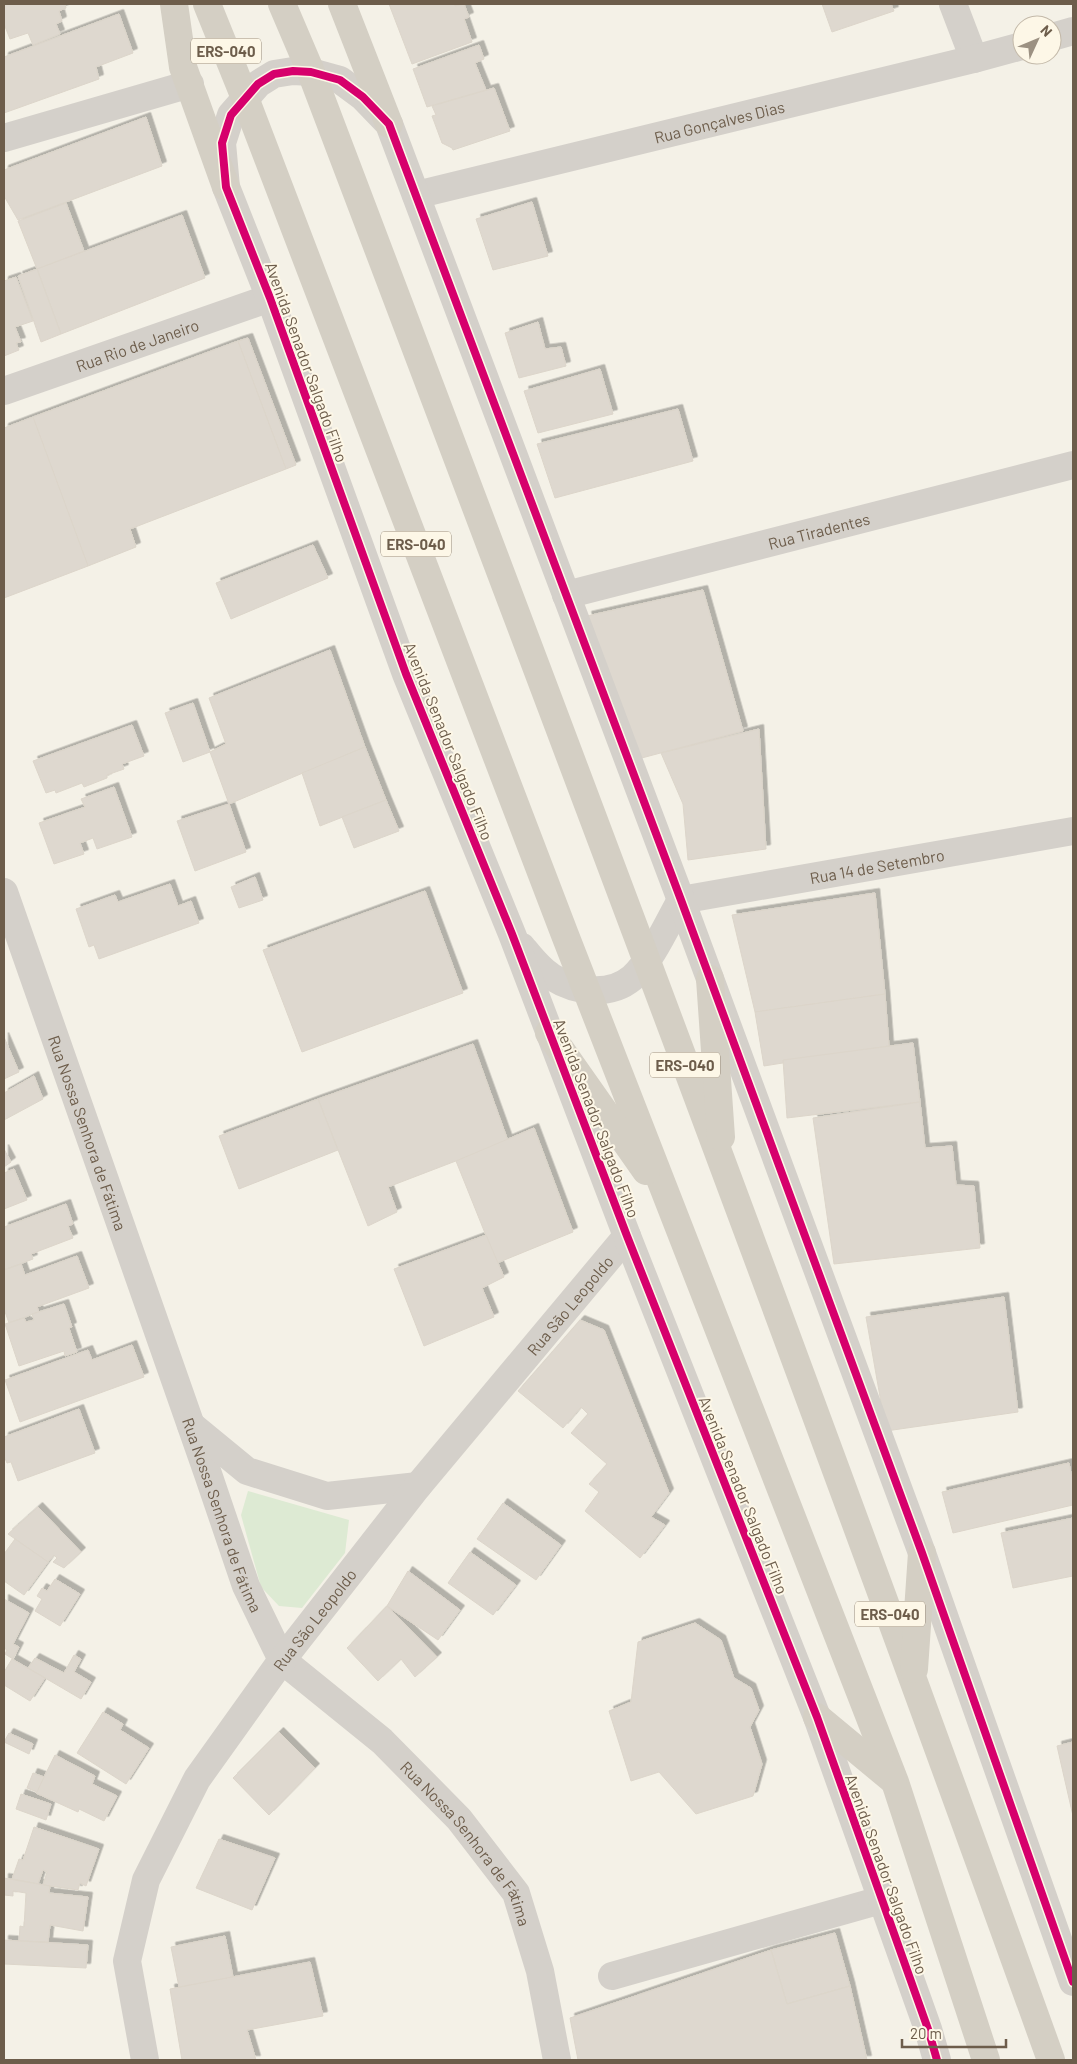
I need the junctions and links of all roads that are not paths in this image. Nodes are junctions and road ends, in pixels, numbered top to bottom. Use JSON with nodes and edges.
{"nodes":[{"id":1,"x":174,"y":4,"type":"edge"},
{"id":2,"x":207,"y":4,"type":"edge"},
{"id":3,"x":282,"y":4,"type":"edge"},
{"id":4,"x":342,"y":4,"type":"edge"},
{"id":5,"x":953,"y":4,"type":"edge"},
{"id":6,"x":1012,"y":49,"type":"edge"},
{"id":7,"x":974,"y":60,"type":"junction"},
{"id":8,"x":311,"y":72,"type":"junction"},
{"id":9,"x":190,"y":84,"type":"junction"},
{"id":10,"x":245,"y":98,"type":"junction"},
{"id":11,"x":389,"y":124,"type":"junction"},
{"id":12,"x":4,"y":138,"type":"edge"},
{"id":13,"x":226,"y":187,"type":"junction"},
{"id":14,"x":416,"y":195,"type":"junction"},
{"id":15,"x":270,"y":298,"type":"junction"},
{"id":16,"x":4,"y":391,"type":"edge"},
{"id":17,"x":1073,"y":465,"type":"edge"},
{"id":18,"x":566,"y":595,"type":"junction"},
{"id":19,"x":1073,"y":831,"type":"edge"},
{"id":20,"x":4,"y":892,"type":"edge"},
{"id":21,"x":681,"y":900,"type":"junction"},
{"id":22,"x":512,"y":934,"type":"junction"},
{"id":23,"x":646,"y":961,"type":"junction"},
{"id":24,"x":710,"y":979,"type":"junction"},
{"id":25,"x":587,"y":990,"type":"junction"},
{"id":26,"x":550,"y":1033,"type":"junction"},
{"id":27,"x":724,"y":1169,"type":"junction"},
{"id":28,"x":670,"y":1206,"type":"junction"},
{"id":29,"x":627,"y":1236,"type":"junction"},
{"id":30,"x":191,"y":1425,"type":"junction"},
{"id":31,"x":418,"y":1486,"type":"junction"},
{"id":32,"x":922,"y":1553,"type":"junction"},
{"id":33,"x":282,"y":1660,"type":"junction"},
{"id":34,"x":914,"y":1678,"type":"junction"},
{"id":35,"x":817,"y":1717,"type":"junction"},
{"id":36,"x":895,"y":1782,"type":"junction"},
{"id":37,"x":881,"y":1900,"type":"junction"},
{"id":38,"x":612,"y":1976,"type":"dead end"},
{"id":39,"x":1073,"y":1982,"type":"edge"},
{"id":40,"x":145,"y":2060,"type":"edge"},
{"id":41,"x":557,"y":2060,"type":"edge"},
{"id":42,"x":936,"y":2060,"type":"edge"},
{"id":43,"x":986,"y":2060,"type":"edge"},
{"id":44,"x":1051,"y":2060,"type":"edge"}],
"edges":[{"from":1,"to":9,"type":"main road","name":"Avenida Senador Salgado Filho"},
{"from":2,"to":10,"type":"main road","name":"Avenida Senador Salgado Filho","number":"ERS-040"},
{"from":3,"to":8,"type":"main road","number":"ERS-040"},
{"from":4,"to":11,"type":"main road"},
{"from":5,"to":7,"type":"street"},
{"from":6,"to":7,"type":"street","name":"Rua Gonçalves Dias"},
{"from":7,"to":14,"type":"street","name":"Rua Gonçalves Dias"},
{"from":8,"to":10,"type":"street"},
{"from":8,"to":11,"type":"street"},
{"from":8,"to":23,"type":"main road","number":"ERS-040"},
{"from":9,"to":12,"type":"street"},
{"from":9,"to":13,"type":"main road","name":"Avenida Senador Salgado Filho"},
{"from":10,"to":13,"type":"street"},
{"from":10,"to":25,"type":"main road","name":"Avenida Senador Salgado Filho","number":"ERS-040"},
{"from":11,"to":14,"type":"street"},
{"from":13,"to":15,"type":"street","name":"Avenida Senador Salgado Filho"},
{"from":14,"to":18,"type":"street"},
{"from":15,"to":16,"type":"street","name":"Rua Rio de Janeiro"},
{"from":15,"to":22,"type":"street","name":"Avenida Senador Salgado Filho"},
{"from":17,"to":18,"type":"street","name":"Rua Tiradentes"},
{"from":18,"to":21,"type":"street"},
{"from":19,"to":21,"type":"street","name":"Rua 14 de Setembro"},
{"from":20,"to":30,"type":"street","name":"Rua Nossa Senhora de Fátima"},
{"from":21,"to":23,"type":"street"},
{"from":21,"to":24,"type":"street"},
{"from":22,"to":25,"type":"street"},
{"from":22,"to":26,"type":"street","name":"Avenida Senador Salgado Filho"},
{"from":23,"to":25,"type":"street"},
{"from":23,"to":27,"type":"main road","number":"ERS-040"},
{"from":24,"to":27,"type":"main road"},
{"from":24,"to":32,"type":"street"},
{"from":25,"to":28,"type":"main road","name":"Avenida Senador Salgado Filho","number":"ERS-040"},
{"from":26,"to":28,"type":"main road"},
{"from":26,"to":29,"type":"street","name":"Avenida Senador Salgado Filho"},
{"from":27,"to":34,"type":"main road","number":"ERS-040"},
{"from":28,"to":36,"type":"main road","name":"Avenida Senador Salgado Filho","number":"ERS-040"},
{"from":29,"to":31,"type":"street","name":"Rua São Leopoldo"},
{"from":29,"to":35,"type":"street","name":"Avenida Senador Salgado Filho"},
{"from":30,"to":31,"type":"street"},
{"from":30,"to":33,"type":"street","name":"Rua Nossa Senhora de Fátima"},
{"from":31,"to":33,"type":"street","name":"Rua São Leopoldo"},
{"from":32,"to":34,"type":"main road"},
{"from":32,"to":39,"type":"street"},
{"from":33,"to":40,"type":"street","name":"Rua São Leopoldo"},
{"from":33,"to":41,"type":"street","name":"Rua Nossa Senhora de Fátima"},
{"from":34,"to":44,"type":"main road","number":"ERS-040"},
{"from":35,"to":36,"type":"main road"},
{"from":35,"to":37,"type":"street","name":"Avenida Senador Salgado Filho"},
{"from":36,"to":43,"type":"main road","name":"Avenida Senador Salgado Filho","number":"ERS-040"},
{"from":37,"to":38,"type":"street"},
{"from":37,"to":42,"type":"street","name":"Avenida Senador Salgado Filho"}]}
